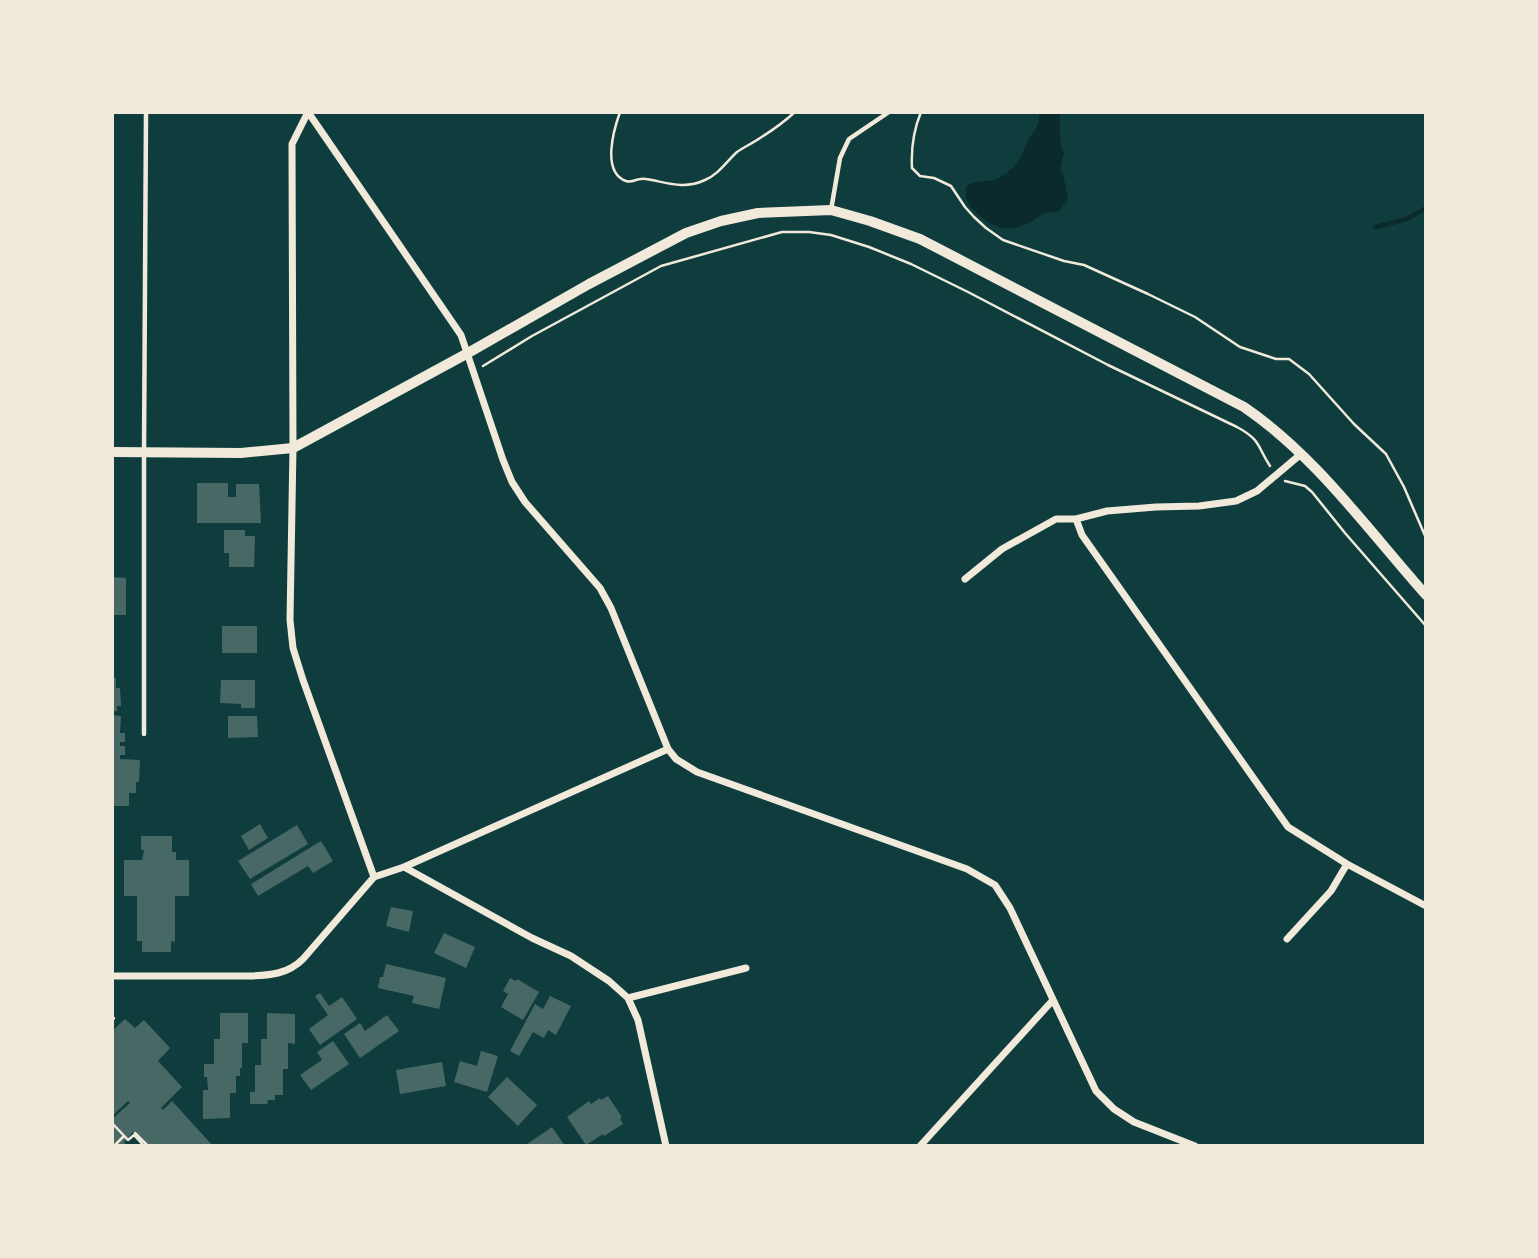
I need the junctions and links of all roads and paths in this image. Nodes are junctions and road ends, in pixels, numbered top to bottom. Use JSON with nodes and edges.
{"nodes":[{"id":1,"x":146,"y":112,"type":"edge"},
{"id":2,"x":308,"y":112,"type":"edge"},
{"id":3,"x":620,"y":112,"type":"edge"},
{"id":4,"x":795,"y":112,"type":"edge"},
{"id":5,"x":889,"y":112,"type":"edge"},
{"id":6,"x":921,"y":112,"type":"edge"},
{"id":7,"x":831,"y":210,"type":"junction"},
{"id":8,"x":468,"y":353,"type":"junction"},
{"id":9,"x":474,"y":372,"type":"junction"},
{"id":10,"x":293,"y":448,"type":"junction"},
{"id":11,"x":112,"y":453,"type":"edge"},
{"id":12,"x":144,"y":453,"type":"junction"},
{"id":13,"x":1301,"y":454,"type":"junction"},
{"id":14,"x":1269,"y":466,"type":"dead end"},
{"id":15,"x":1285,"y":480,"type":"dead end"},
{"id":16,"x":1076,"y":519,"type":"junction"},
{"id":17,"x":1426,"y":538,"type":"edge"},
{"id":18,"x":965,"y":579,"type":"dead end"},
{"id":19,"x":1426,"y":595,"type":"edge"},
{"id":20,"x":1426,"y":626,"type":"edge"},
{"id":21,"x":144,"y":734,"type":"dead end"},
{"id":22,"x":667,"y":749,"type":"junction"},
{"id":23,"x":1347,"y":864,"type":"junction"},
{"id":24,"x":404,"y":867,"type":"junction"},
{"id":25,"x":374,"y":877,"type":"junction"},
{"id":26,"x":1426,"y":906,"type":"edge"},
{"id":27,"x":1287,"y":939,"type":"dead end"},
{"id":28,"x":746,"y":968,"type":"dead end"},
{"id":29,"x":112,"y":976,"type":"edge"},
{"id":30,"x":628,"y":998,"type":"junction"},
{"id":31,"x":1053,"y":1000,"type":"junction"},
{"id":32,"x":112,"y":1123,"type":"edge"},
{"id":33,"x":135,"y":1134,"type":"dead end"},
{"id":34,"x":124,"y":1136,"type":"junction"},
{"id":35,"x":114,"y":1146,"type":"edge"},
{"id":36,"x":146,"y":1146,"type":"edge"},
{"id":37,"x":666,"y":1146,"type":"edge"},
{"id":38,"x":920,"y":1146,"type":"edge"},
{"id":39,"x":1195,"y":1146,"type":"edge"}],
"edges":[{"from":1,"to":12,"type":"lane"},
{"from":2,"to":8,"type":"street"},
{"from":2,"to":10,"type":"street"},
{"from":3,"to":4,"type":"path"},
{"from":5,"to":7,"type":"lane"},
{"from":6,"to":17,"type":"path"},
{"from":7,"to":8,"type":"street"},
{"from":7,"to":13,"type":"street"},
{"from":8,"to":9,"type":"street"},
{"from":8,"to":10,"type":"street"},
{"from":9,"to":14,"type":"path"},
{"from":9,"to":22,"type":"street"},
{"from":10,"to":12,"type":"street"},
{"from":10,"to":25,"type":"street"},
{"from":11,"to":12,"type":"street"},
{"from":12,"to":21,"type":"lane"},
{"from":13,"to":16,"type":"street"},
{"from":13,"to":19,"type":"street"},
{"from":15,"to":20,"type":"path"},
{"from":16,"to":18,"type":"street"},
{"from":16,"to":23,"type":"street"},
{"from":22,"to":24,"type":"street"},
{"from":22,"to":31,"type":"street"},
{"from":23,"to":26,"type":"street"},
{"from":23,"to":27,"type":"street"},
{"from":24,"to":25,"type":"street"},
{"from":24,"to":30,"type":"street"},
{"from":25,"to":29,"type":"street"},
{"from":28,"to":30,"type":"street"},
{"from":30,"to":37,"type":"street"},
{"from":31,"to":38,"type":"street"},
{"from":31,"to":39,"type":"street"},
{"from":32,"to":34,"type":"path"},
{"from":33,"to":36,"type":"path"},
{"from":34,"to":35,"type":"path"},
{"from":34,"to":36,"type":"path"}]}
